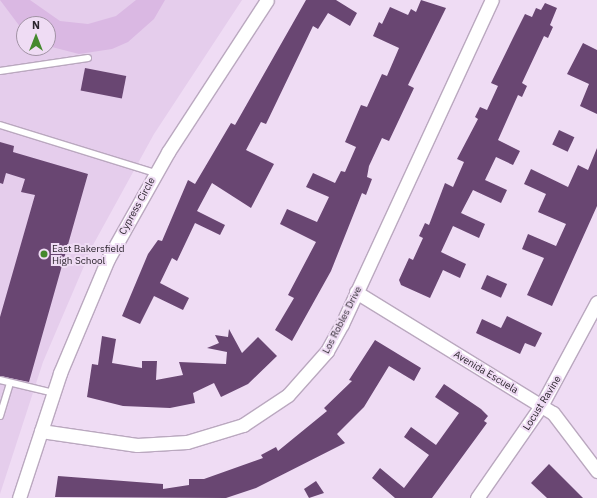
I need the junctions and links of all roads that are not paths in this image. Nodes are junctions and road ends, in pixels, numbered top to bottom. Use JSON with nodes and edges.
{"nodes":[{"id":1,"x":267,"y":0,"type":"edge"},
{"id":2,"x":492,"y":0,"type":"edge"},
{"id":3,"x":88,"y":58,"type":"dead end"},
{"id":4,"x":0,"y":71,"type":"edge"},
{"id":5,"x":0,"y":125,"type":"edge"},
{"id":6,"x":155,"y":173,"type":"junction"},
{"id":7,"x":356,"y":292,"type":"junction"},
{"id":8,"x":597,"y":302,"type":"edge"},
{"id":9,"x":0,"y":380,"type":"edge"},
{"id":10,"x":10,"y":383,"type":"junction"},
{"id":11,"x":54,"y":393,"type":"junction"},
{"id":12,"x":541,"y":406,"type":"junction"},
{"id":13,"x":0,"y":416,"type":"edge"},
{"id":14,"x":41,"y":431,"type":"junction"},
{"id":15,"x":597,"y":471,"type":"edge"},
{"id":16,"x":19,"y":498,"type":"edge"},
{"id":17,"x":477,"y":498,"type":"edge"}],
"edges":[{"from":1,"to":6,"type":"street","name":"Cypress Circle"},
{"from":2,"to":7,"type":"street","name":"Los Robles Drive"},
{"from":3,"to":4,"type":"lane"},
{"from":5,"to":6,"type":"lane"},
{"from":6,"to":11,"type":"street","name":"Cypress Circle"},
{"from":7,"to":12,"type":"street","name":"Avenida Escuela"},
{"from":7,"to":14,"type":"street","name":"Los Robles Drive"},
{"from":8,"to":12,"type":"street","name":"Locust Ravine"},
{"from":9,"to":10,"type":"lane"},
{"from":10,"to":11,"type":"lane"},
{"from":10,"to":13,"type":"lane"},
{"from":11,"to":14,"type":"street","name":"Cypress Circle"},
{"from":12,"to":15,"type":"street","name":"Avenida Escuela"},
{"from":12,"to":17,"type":"street","name":"Locust Ravine"},
{"from":14,"to":16,"type":"street","name":"Cypress Circle"}]}
